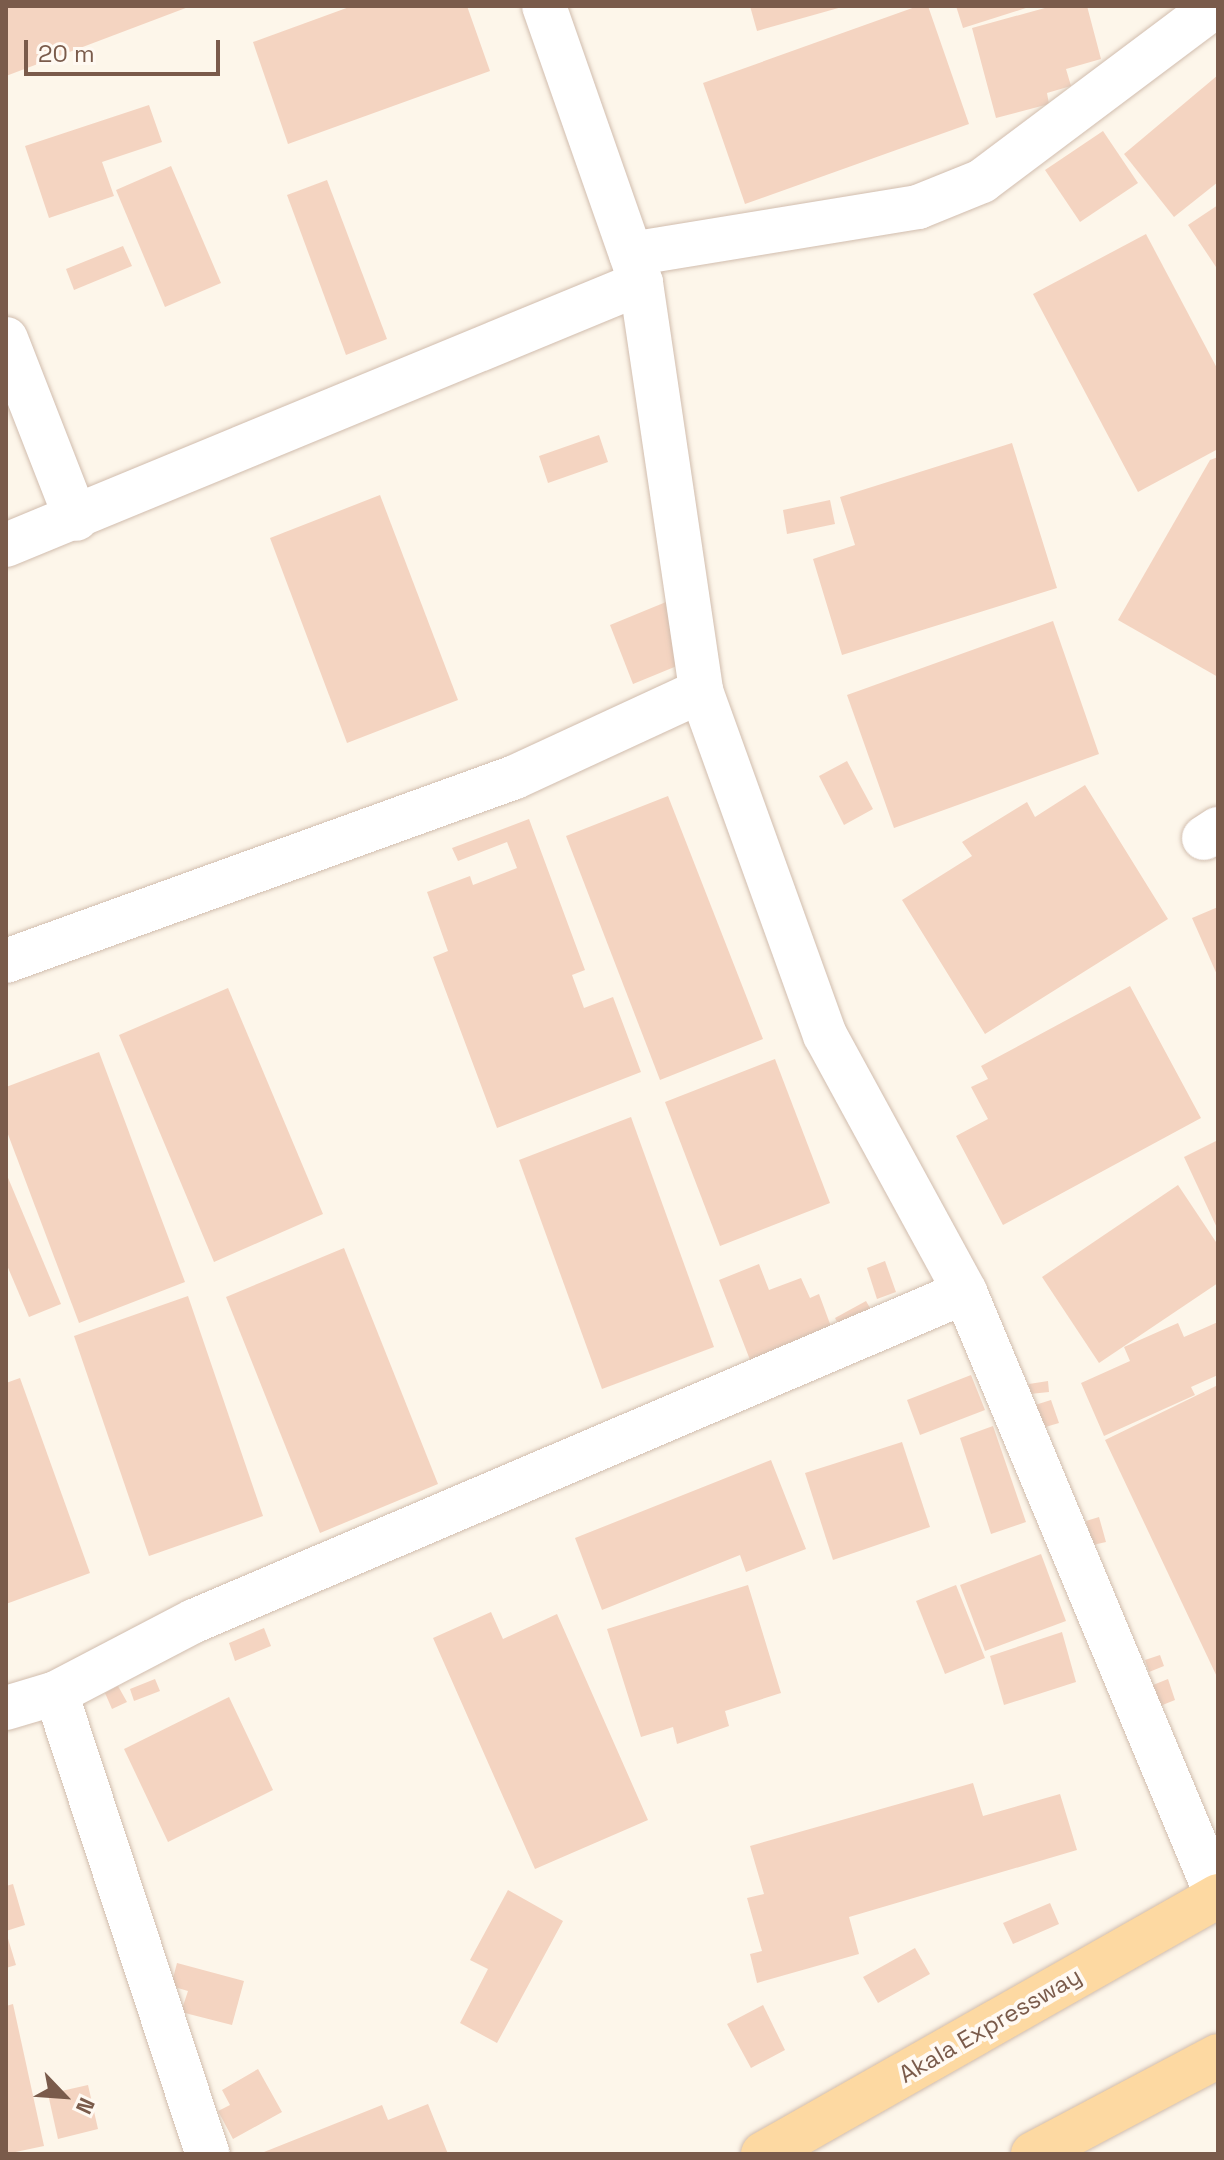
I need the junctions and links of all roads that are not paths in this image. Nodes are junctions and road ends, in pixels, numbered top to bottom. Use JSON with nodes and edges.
{"nodes":[{"id":1,"x":544,"y":6,"type":"edge"},
{"id":2,"x":1215,"y":6,"type":"edge"},
{"id":3,"x":636,"y":268,"type":"junction"},
{"id":4,"x":6,"y":339,"type":"edge"},
{"id":5,"x":76,"y":519,"type":"junction"},
{"id":6,"x":6,"y":545,"type":"edge"},
{"id":7,"x":701,"y":691,"type":"junction"},
{"id":8,"x":6,"y":961,"type":"edge"},
{"id":9,"x":965,"y":1292,"type":"junction"},
{"id":10,"x":56,"y":1693,"type":"junction"},
{"id":11,"x":6,"y":1708,"type":"edge"},
{"id":12,"x":1217,"y":1896,"type":"edge"},
{"id":13,"x":1218,"y":2056,"type":"edge"},
{"id":14,"x":208,"y":2154,"type":"edge"},
{"id":15,"x":763,"y":2154,"type":"edge"},
{"id":16,"x":1033,"y":2154,"type":"edge"}],
"edges":[{"from":1,"to":3,"type":"street"},
{"from":2,"to":3,"type":"street"},
{"from":3,"to":5,"type":"street"},
{"from":3,"to":7,"type":"street"},
{"from":4,"to":5,"type":"street"},
{"from":5,"to":6,"type":"street"},
{"from":7,"to":8,"type":"street"},
{"from":7,"to":9,"type":"street"},
{"from":9,"to":10,"type":"street"},
{"from":9,"to":12,"type":"street"},
{"from":10,"to":11,"type":"street"},
{"from":10,"to":14,"type":"street"},
{"from":12,"to":15,"type":"main road","name":"Akala Expressway"},
{"from":13,"to":16,"type":"main road"}]}
